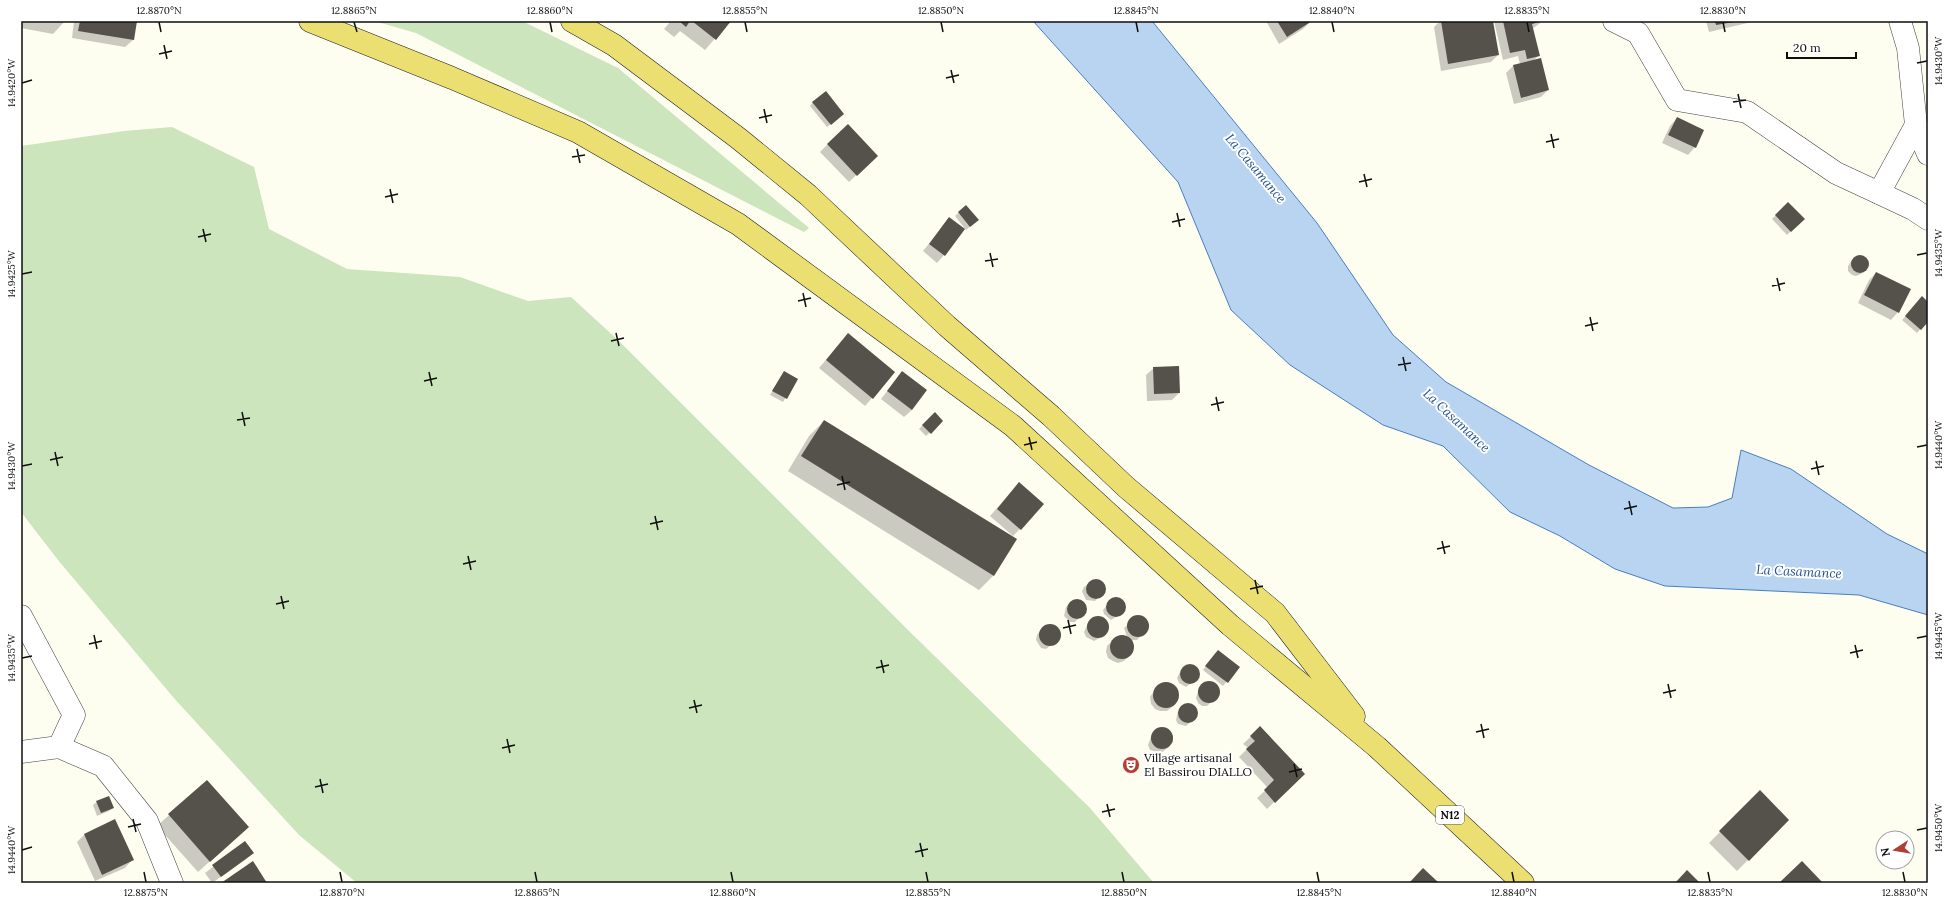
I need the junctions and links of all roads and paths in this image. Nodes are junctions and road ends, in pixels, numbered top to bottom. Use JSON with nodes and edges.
{"nodes":[{"id":1,"x":310,"y":21,"type":"edge"},
{"id":2,"x":572,"y":21,"type":"edge"},
{"id":3,"x":1614,"y":21,"type":"edge"},
{"id":4,"x":1900,"y":21,"type":"edge"},
{"id":5,"x":1916,"y":125,"type":"junction"},
{"id":6,"x":1928,"y":154,"type":"edge"},
{"id":7,"x":1878,"y":193,"type":"junction"},
{"id":8,"x":1928,"y":219,"type":"edge"},
{"id":9,"x":21,"y":616,"type":"edge"},
{"id":10,"x":59,"y":747,"type":"junction"},
{"id":11,"x":1377,"y":747,"type":"junction"},
{"id":12,"x":21,"y":752,"type":"edge"},
{"id":13,"x":172,"y":883,"type":"edge"},
{"id":14,"x":1523,"y":883,"type":"edge"}],
"edges":[{"from":1,"to":11,"type":"main road"},
{"from":2,"to":11,"type":"main road"},
{"from":3,"to":7,"type":"street"},
{"from":4,"to":5,"type":"street"},
{"from":5,"to":6,"type":"street"},
{"from":5,"to":7,"type":"street"},
{"from":7,"to":8,"type":"street"},
{"from":9,"to":10,"type":"street"},
{"from":10,"to":12,"type":"street"},
{"from":10,"to":13,"type":"street"},
{"from":11,"to":14,"type":"main road","number":"N12"}]}
